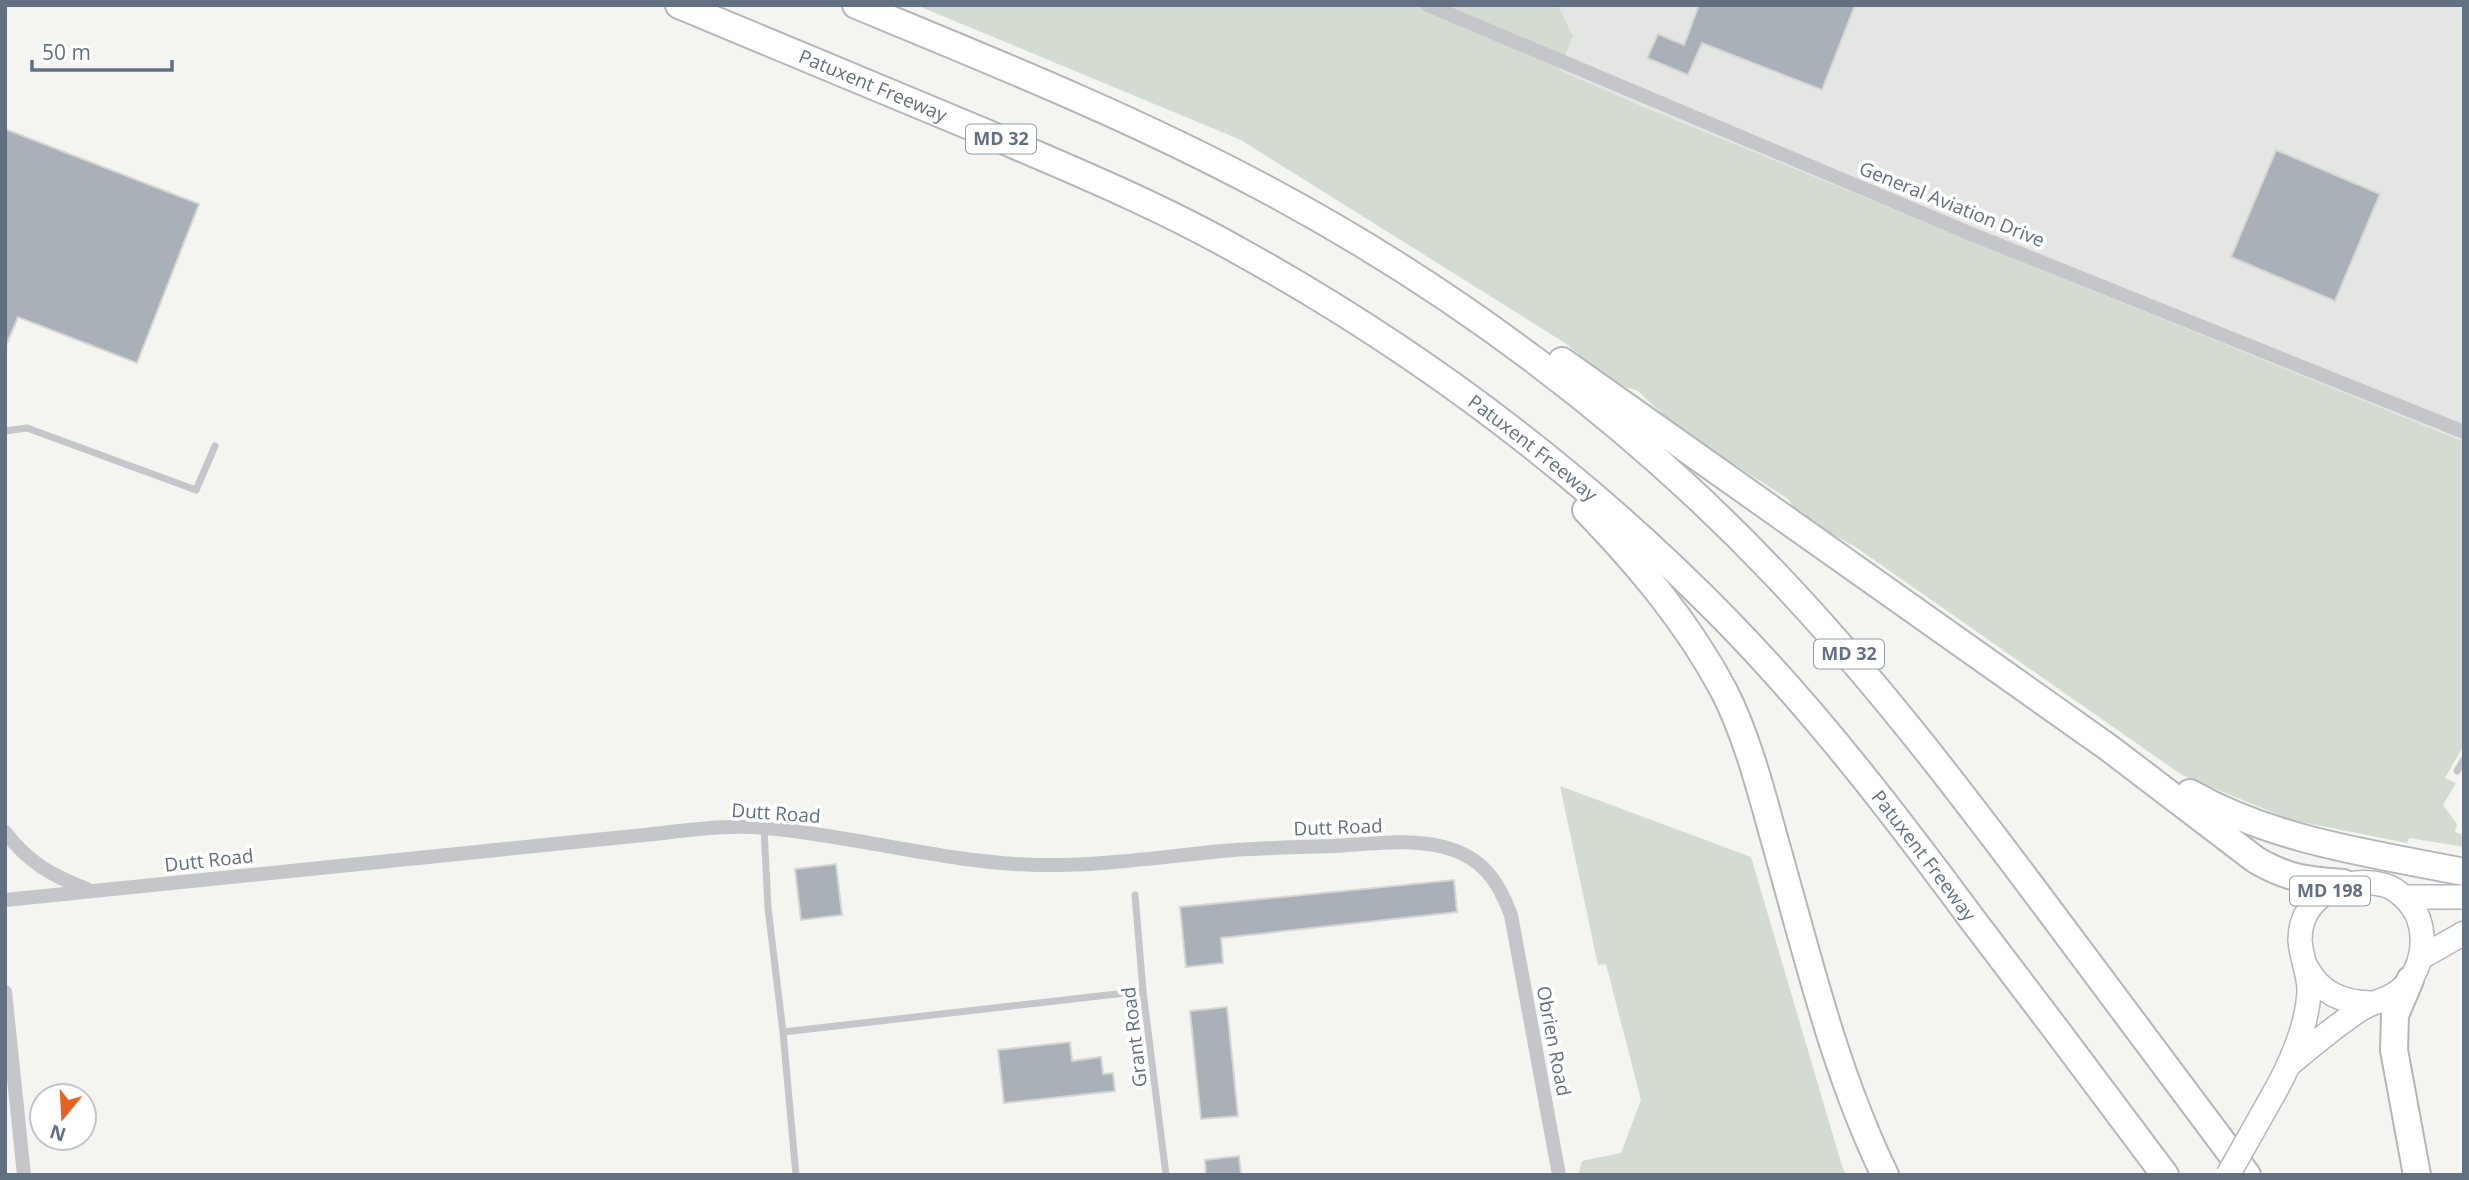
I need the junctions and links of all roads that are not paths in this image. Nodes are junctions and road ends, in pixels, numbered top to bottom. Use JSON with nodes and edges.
{"nodes":[{"id":1,"x":679,"y":5,"type":"edge"},
{"id":2,"x":856,"y":5,"type":"edge"},
{"id":3,"x":1428,"y":5,"type":"edge"},
{"id":4,"x":1348,"y":235,"type":"junction"},
{"id":5,"x":1313,"y":294,"type":"junction"},
{"id":6,"x":5,"y":430,"type":"edge"},
{"id":7,"x":2464,"y":432,"type":"edge"},
{"id":8,"x":215,"y":446,"type":"dead end"},
{"id":9,"x":2109,"y":748,"type":"junction"},
{"id":10,"x":2464,"y":759,"type":"edge"},
{"id":11,"x":2457,"y":771,"type":"dead end"},
{"id":12,"x":764,"y":828,"type":"junction"},
{"id":13,"x":5,"y":832,"type":"edge"},
{"id":14,"x":2464,"y":872,"type":"edge"},
{"id":15,"x":2343,"y":883,"type":"junction"},
{"id":16,"x":92,"y":891,"type":"junction"},
{"id":17,"x":1135,"y":895,"type":"dead end"},
{"id":18,"x":2404,"y":897,"type":"junction"},
{"id":19,"x":2464,"y":897,"type":"edge"},
{"id":20,"x":5,"y":900,"type":"edge"},
{"id":21,"x":1511,"y":915,"type":"joint"},
{"id":22,"x":2464,"y":933,"type":"edge"},
{"id":23,"x":2303,"y":960,"type":"junction"},
{"id":24,"x":2416,"y":968,"type":"junction"},
{"id":25,"x":1143,"y":991,"type":"junction"},
{"id":26,"x":5,"y":992,"type":"edge"},
{"id":27,"x":2370,"y":1003,"type":"junction"},
{"id":28,"x":783,"y":1032,"type":"junction"},
{"id":29,"x":2291,"y":1063,"type":"junction"},
{"id":30,"x":24,"y":1175,"type":"edge"},
{"id":31,"x":796,"y":1175,"type":"edge"},
{"id":32,"x":1166,"y":1175,"type":"edge"},
{"id":33,"x":1559,"y":1175,"type":"edge"},
{"id":34,"x":1885,"y":1175,"type":"edge"},
{"id":35,"x":2165,"y":1175,"type":"edge"},
{"id":36,"x":2228,"y":1175,"type":"edge"},
{"id":37,"x":2247,"y":1175,"type":"edge"},
{"id":38,"x":2417,"y":1175,"type":"edge"}],
"edges":[{"from":1,"to":5,"type":"highway","name":"Patuxent Freeway","number":"MD 32"},
{"from":2,"to":4,"type":"highway","number":"MD 32"},
{"from":3,"to":7,"type":"street","name":"General Aviation Drive"},
{"from":4,"to":9,"type":"highway"},
{"from":4,"to":37,"type":"highway","number":"MD 32"},
{"from":5,"to":34,"type":"highway"},
{"from":5,"to":35,"type":"highway","name":"Patuxent Freeway","number":"MD 32"},
{"from":6,"to":8,"type":"lane"},
{"from":9,"to":14,"type":"highway"},
{"from":9,"to":15,"type":"highway"},
{"from":10,"to":11,"type":"lane"},
{"from":12,"to":16,"type":"street","name":"Dutt Road"},
{"from":12,"to":21,"type":"street","name":"Dutt Road"},
{"from":12,"to":28,"type":"lane"},
{"from":13,"to":16,"type":"street"},
{"from":15,"to":18,"type":"main road","number":"MD 198"},
{"from":15,"to":23,"type":"main road","number":"MD 198"},
{"from":16,"to":20,"type":"street","name":"Dutt Road"},
{"from":17,"to":25,"type":"lane","name":"Grant Road"},
{"from":18,"to":19,"type":"main road","number":"MD 198"},
{"from":18,"to":24,"type":"main road"},
{"from":21,"to":33,"type":"street","name":"Obrien Road"},
{"from":22,"to":24,"type":"main road","number":"MD 198"},
{"from":23,"to":27,"type":"main road"},
{"from":23,"to":29,"type":"main road","number":"MD 198"},
{"from":24,"to":27,"type":"main road","number":"MD 198"},
{"from":24,"to":38,"type":"highway"},
{"from":25,"to":28,"type":"lane"},
{"from":25,"to":32,"type":"lane","name":"Grant Road"},
{"from":26,"to":30,"type":"street"},
{"from":27,"to":29,"type":"main road","number":"MD 198"},
{"from":28,"to":31,"type":"lane"},
{"from":29,"to":36,"type":"main road","number":"MD 198","bridge":true}]}
